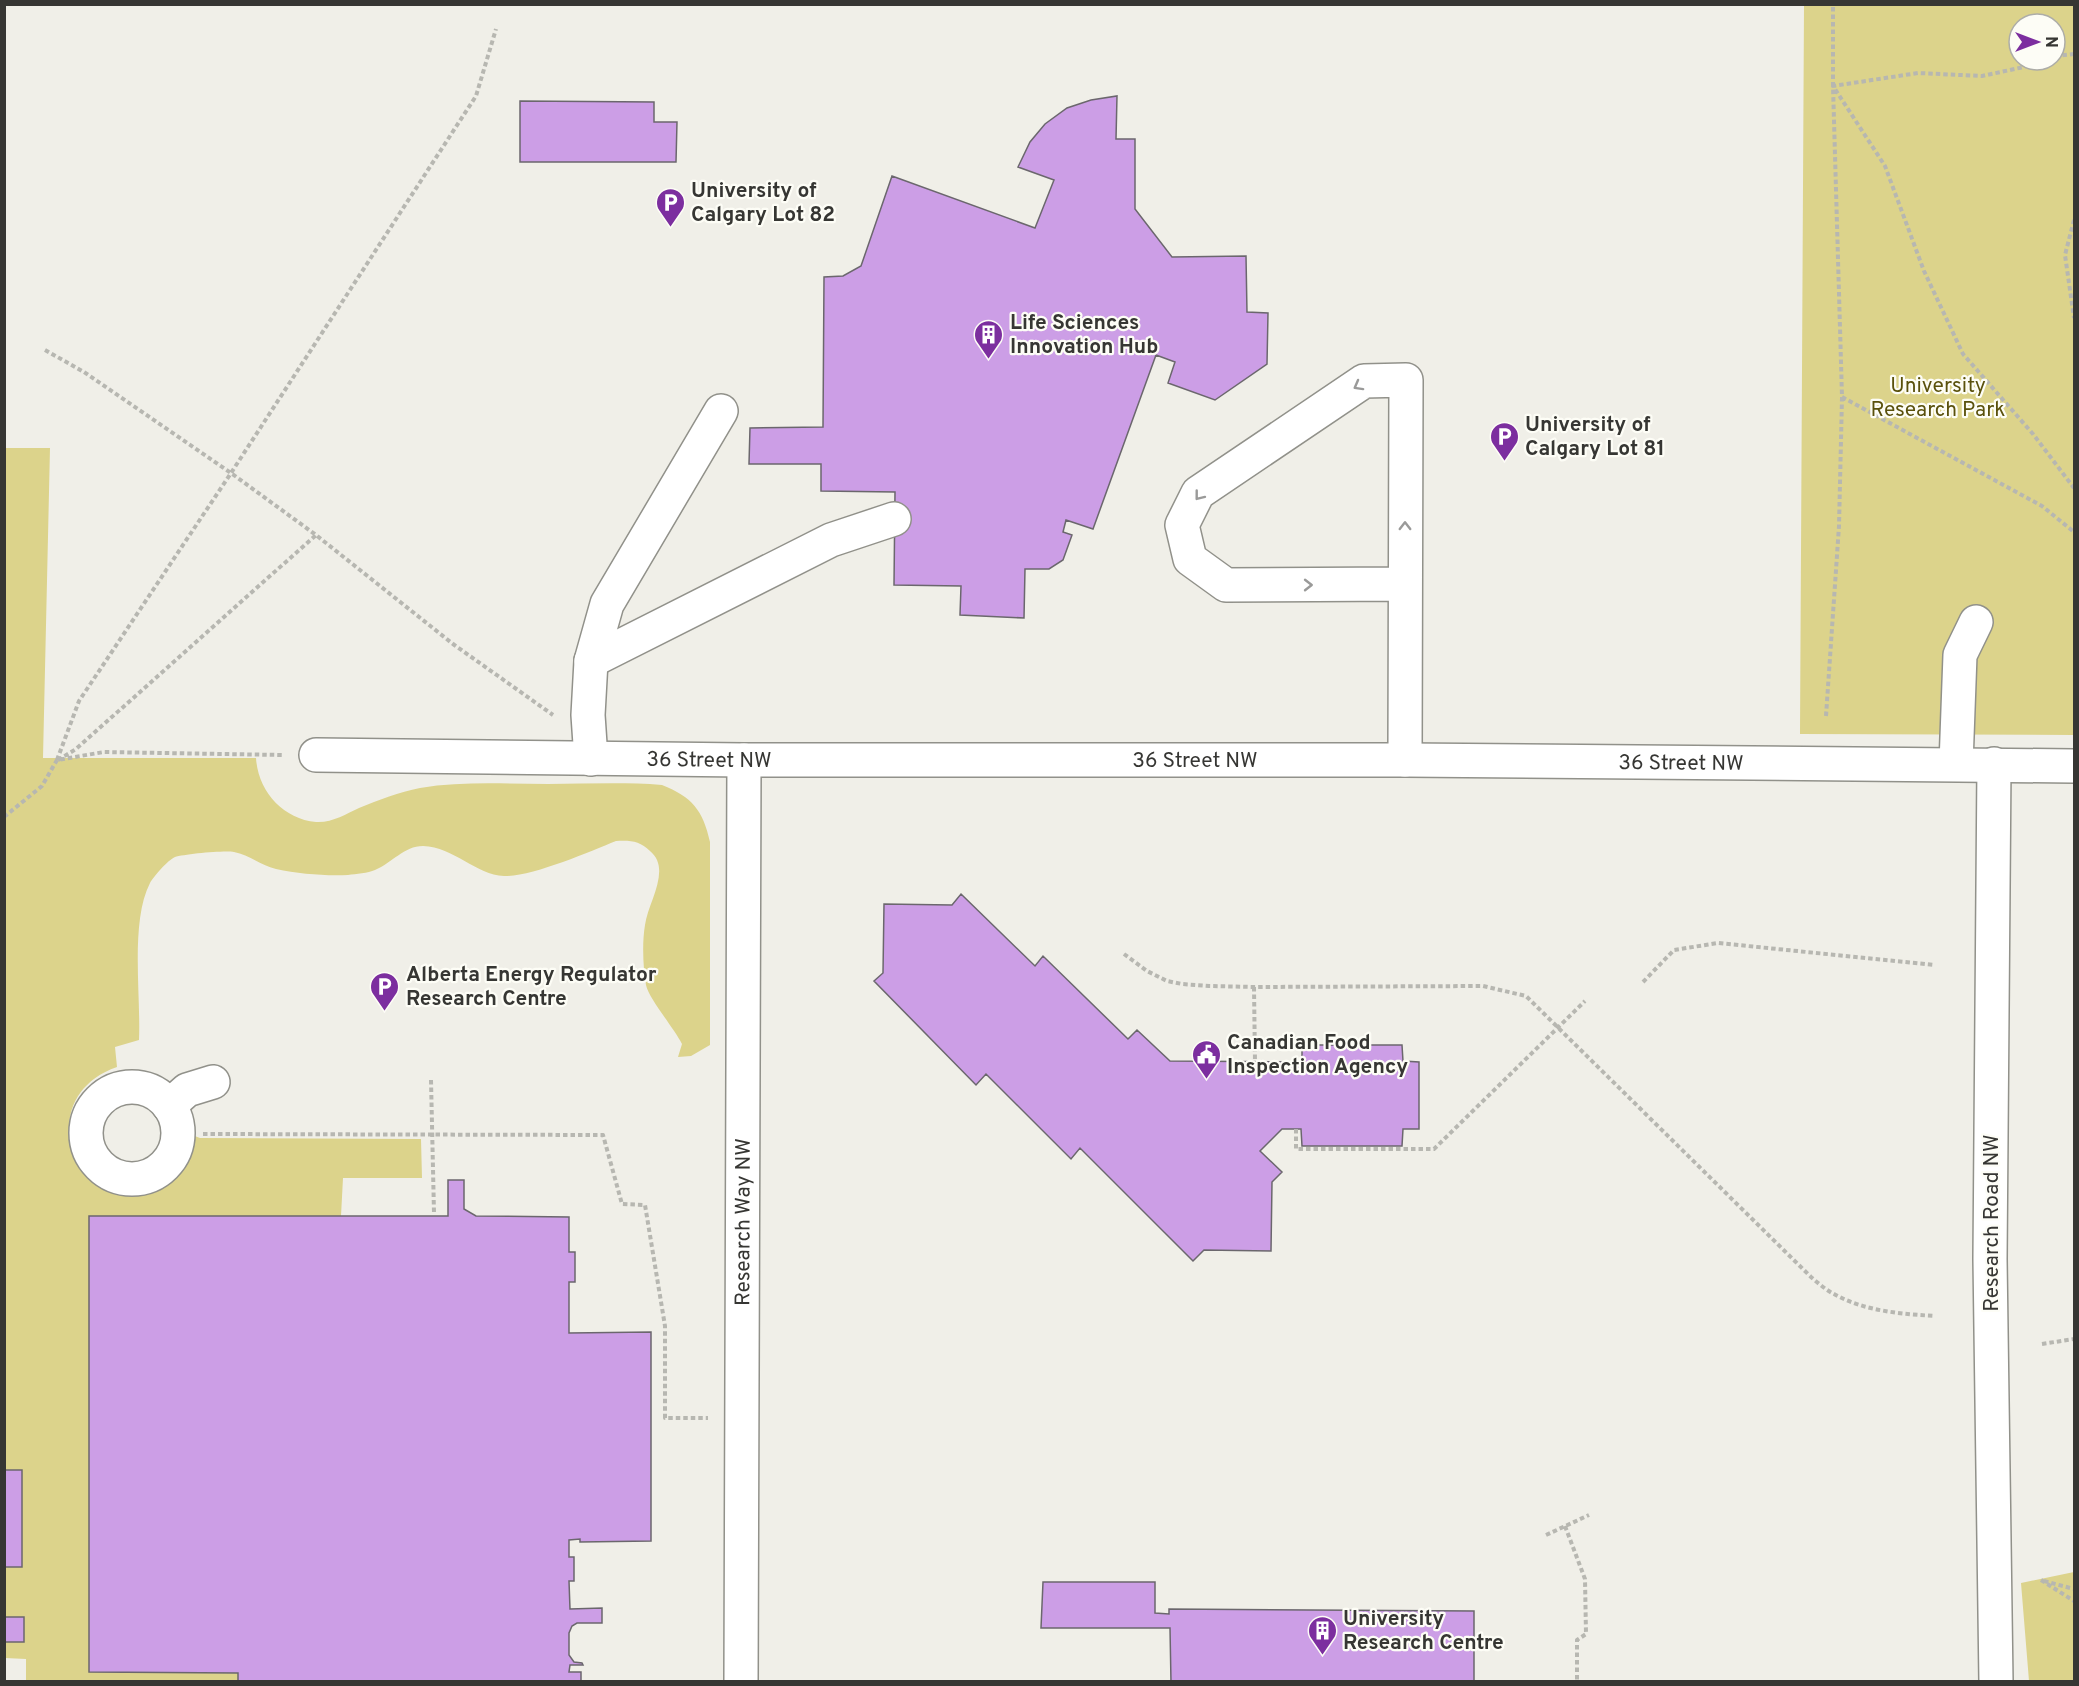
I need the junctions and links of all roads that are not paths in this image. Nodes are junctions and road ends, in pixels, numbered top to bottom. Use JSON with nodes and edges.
{"nodes":[{"id":1,"x":721,"y":411,"type":"dead end"},
{"id":2,"x":894,"y":519,"type":"dead end"},
{"id":3,"x":1405,"y":584,"type":"junction"},
{"id":4,"x":1976,"y":622,"type":"dead end"},
{"id":5,"x":591,"y":661,"type":"junction"},
{"id":6,"x":316,"y":756,"type":"road end"},
{"id":7,"x":591,"y":759,"type":"junction"},
{"id":8,"x":744,"y":760,"type":"junction"},
{"id":9,"x":1405,"y":760,"type":"junction"},
{"id":10,"x":1956,"y":764,"type":"junction"},
{"id":11,"x":1994,"y":764,"type":"junction"},
{"id":12,"x":2074,"y":766,"type":"edge"},
{"id":13,"x":213,"y":1082,"type":"dead end"},
{"id":14,"x":169,"y":1106,"type":"dead end"},
{"id":15,"x":741,"y":1682,"type":"edge"},
{"id":16,"x":1996,"y":1682,"type":"edge"}],
"edges":[{"from":1,"to":5,"type":"street"},
{"from":2,"to":5,"type":"street"},
{"from":3,"to":3,"type":"street","one_way":true},
{"from":3,"to":9,"type":"street"},
{"from":4,"to":10,"type":"street"},
{"from":5,"to":7,"type":"street"},
{"from":6,"to":7,"type":"street","name":"36 Street NW"},
{"from":7,"to":8,"type":"street","name":"36 Street NW"},
{"from":8,"to":9,"type":"street","name":"36 Street NW"},
{"from":8,"to":15,"type":"street","name":"Research Way NW"},
{"from":9,"to":10,"type":"street","name":"36 Street NW"},
{"from":10,"to":11,"type":"street","name":"36 Street NW"},
{"from":11,"to":12,"type":"street","name":"36 Street NW"},
{"from":11,"to":16,"type":"street","name":"Research Road NW"},
{"from":13,"to":14,"type":"street"}]}
